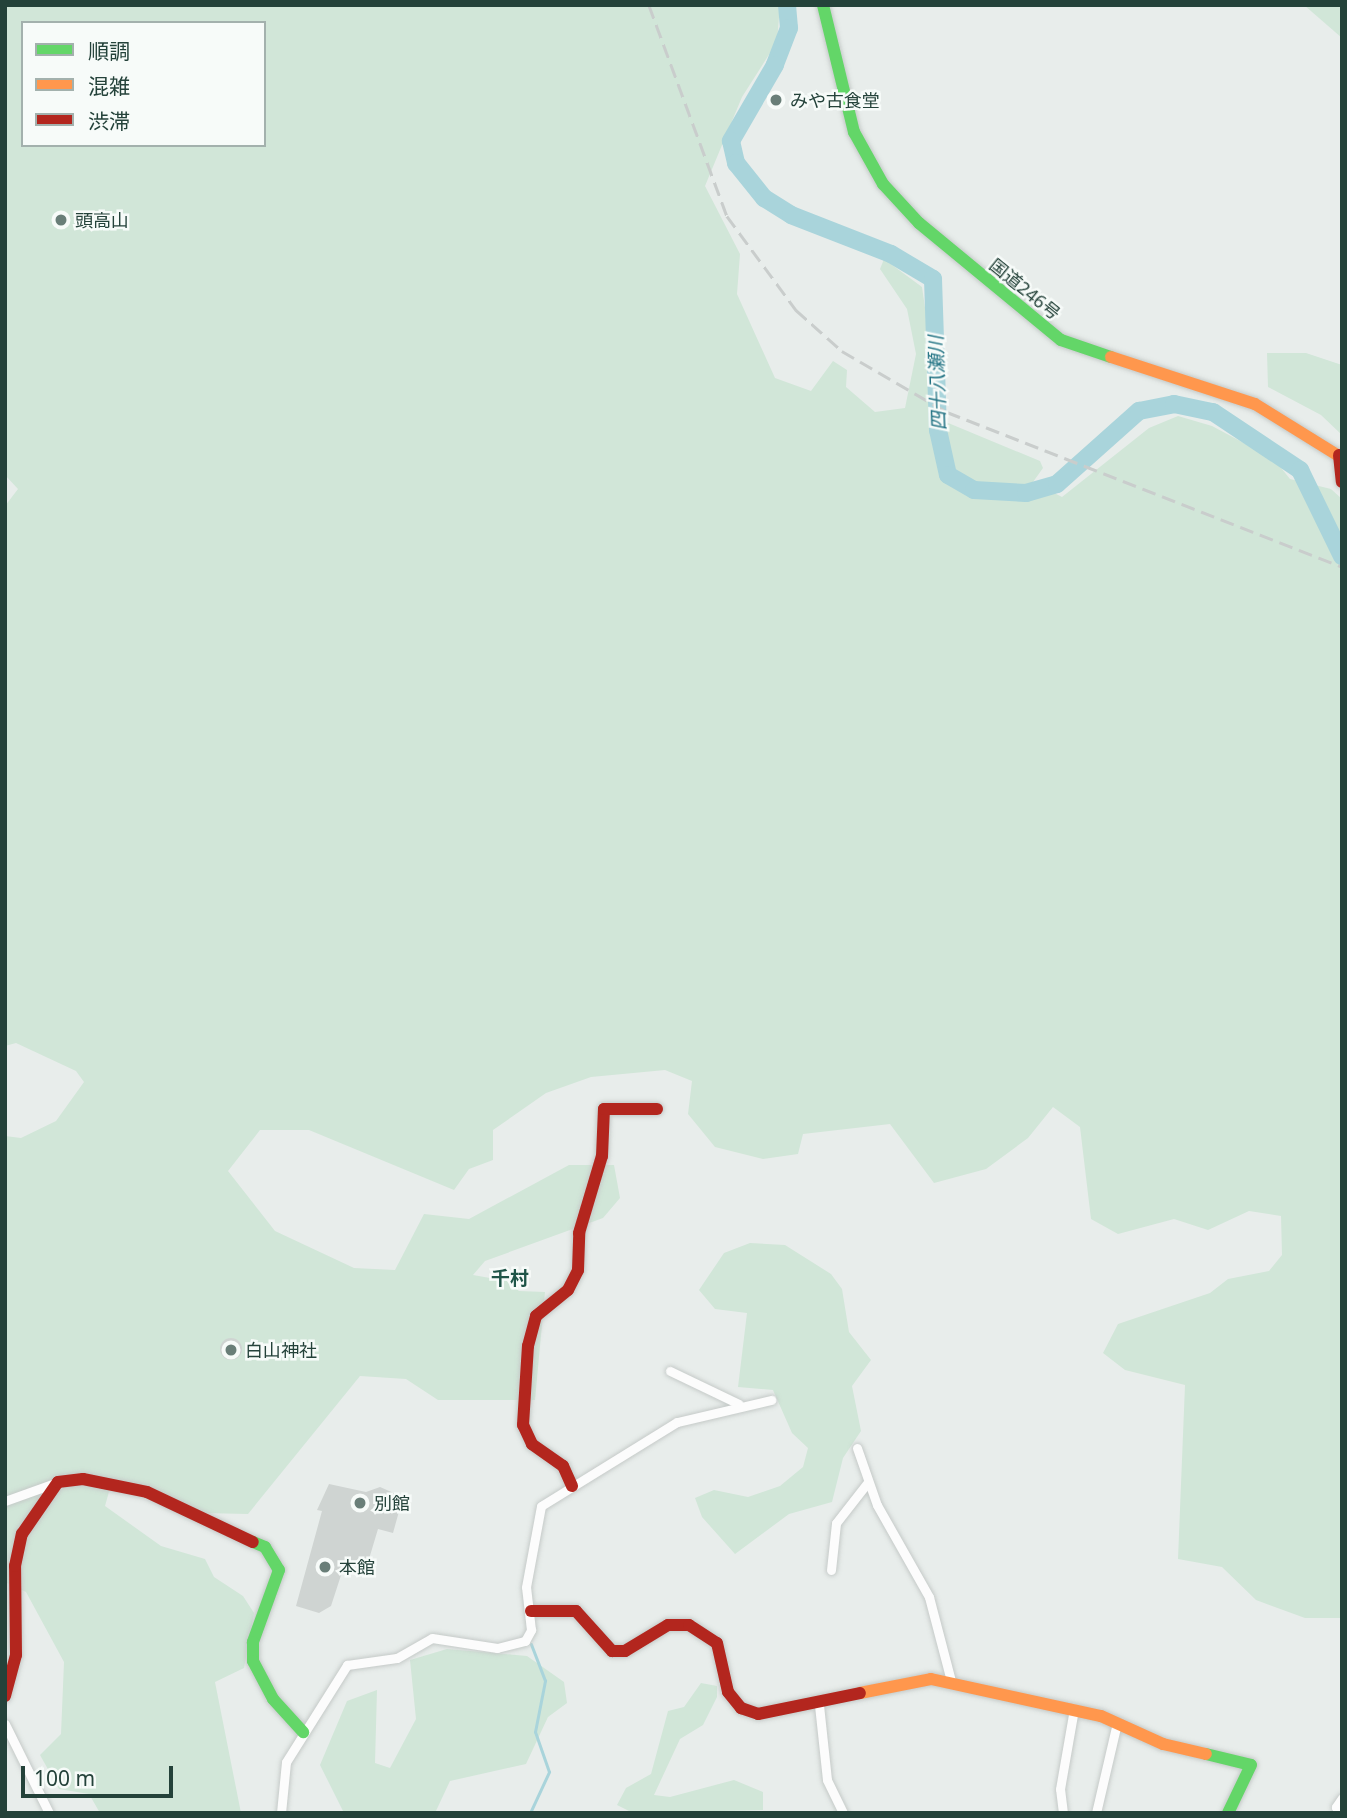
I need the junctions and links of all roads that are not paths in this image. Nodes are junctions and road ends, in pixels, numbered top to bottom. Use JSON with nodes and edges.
{"nodes":[{"id":1,"x":823,"y":5,"type":"edge"},
{"id":2,"x":1340,"y":456,"type":"edge"},
{"id":3,"x":1342,"y":482,"type":"edge"},
{"id":4,"x":656,"y":1109,"type":"dead end"},
{"id":5,"x":670,"y":1371,"type":"dead end"},
{"id":6,"x":771,"y":1400,"type":"dead end"},
{"id":7,"x":739,"y":1405,"type":"junction"},
{"id":8,"x":857,"y":1448,"type":"dead end"},
{"id":9,"x":58,"y":1482,"type":"junction"},
{"id":10,"x":868,"y":1482,"type":"junction"},
{"id":11,"x":572,"y":1486,"type":"junction"},
{"id":12,"x":5,"y":1501,"type":"edge"},
{"id":13,"x":831,"y":1570,"type":"dead end"},
{"id":14,"x":531,"y":1611,"type":"junction"},
{"id":15,"x":951,"y":1681,"type":"junction"},
{"id":16,"x":5,"y":1696,"type":"edge"},
{"id":17,"x":819,"y":1705,"type":"junction"},
{"id":18,"x":1074,"y":1709,"type":"junction"},
{"id":19,"x":1117,"y":1723,"type":"junction"},
{"id":20,"x":5,"y":1724,"type":"edge"},
{"id":21,"x":303,"y":1732,"type":"junction"},
{"id":22,"x":1342,"y":1798,"type":"edge"},
{"id":23,"x":1342,"y":1810,"type":"edge"},
{"id":24,"x":49,"y":1813,"type":"edge"},
{"id":25,"x":281,"y":1813,"type":"edge"},
{"id":26,"x":843,"y":1813,"type":"edge"},
{"id":27,"x":1063,"y":1813,"type":"edge"},
{"id":28,"x":1096,"y":1813,"type":"edge"},
{"id":29,"x":1228,"y":1813,"type":"edge"}],
"edges":[{"from":1,"to":2,"type":"main road","name":"国道246号"},
{"from":2,"to":3,"type":"main road"},
{"from":4,"to":11,"type":"main road"},
{"from":5,"to":7,"type":"street"},
{"from":6,"to":7,"type":"street"},
{"from":7,"to":11,"type":"street"},
{"from":8,"to":10,"type":"street"},
{"from":9,"to":12,"type":"street"},
{"from":9,"to":16,"type":"main road"},
{"from":9,"to":21,"type":"main road"},
{"from":10,"to":13,"type":"street"},
{"from":10,"to":15,"type":"street"},
{"from":11,"to":14,"type":"street"},
{"from":14,"to":17,"type":"main road"},
{"from":14,"to":21,"type":"street"},
{"from":15,"to":17,"type":"main road"},
{"from":15,"to":18,"type":"main road"},
{"from":17,"to":26,"type":"street"},
{"from":18,"to":19,"type":"main road"},
{"from":18,"to":27,"type":"street"},
{"from":19,"to":28,"type":"street"},
{"from":19,"to":29,"type":"main road"},
{"from":20,"to":24,"type":"street"},
{"from":21,"to":25,"type":"street"},
{"from":22,"to":23,"type":"street"}]}
